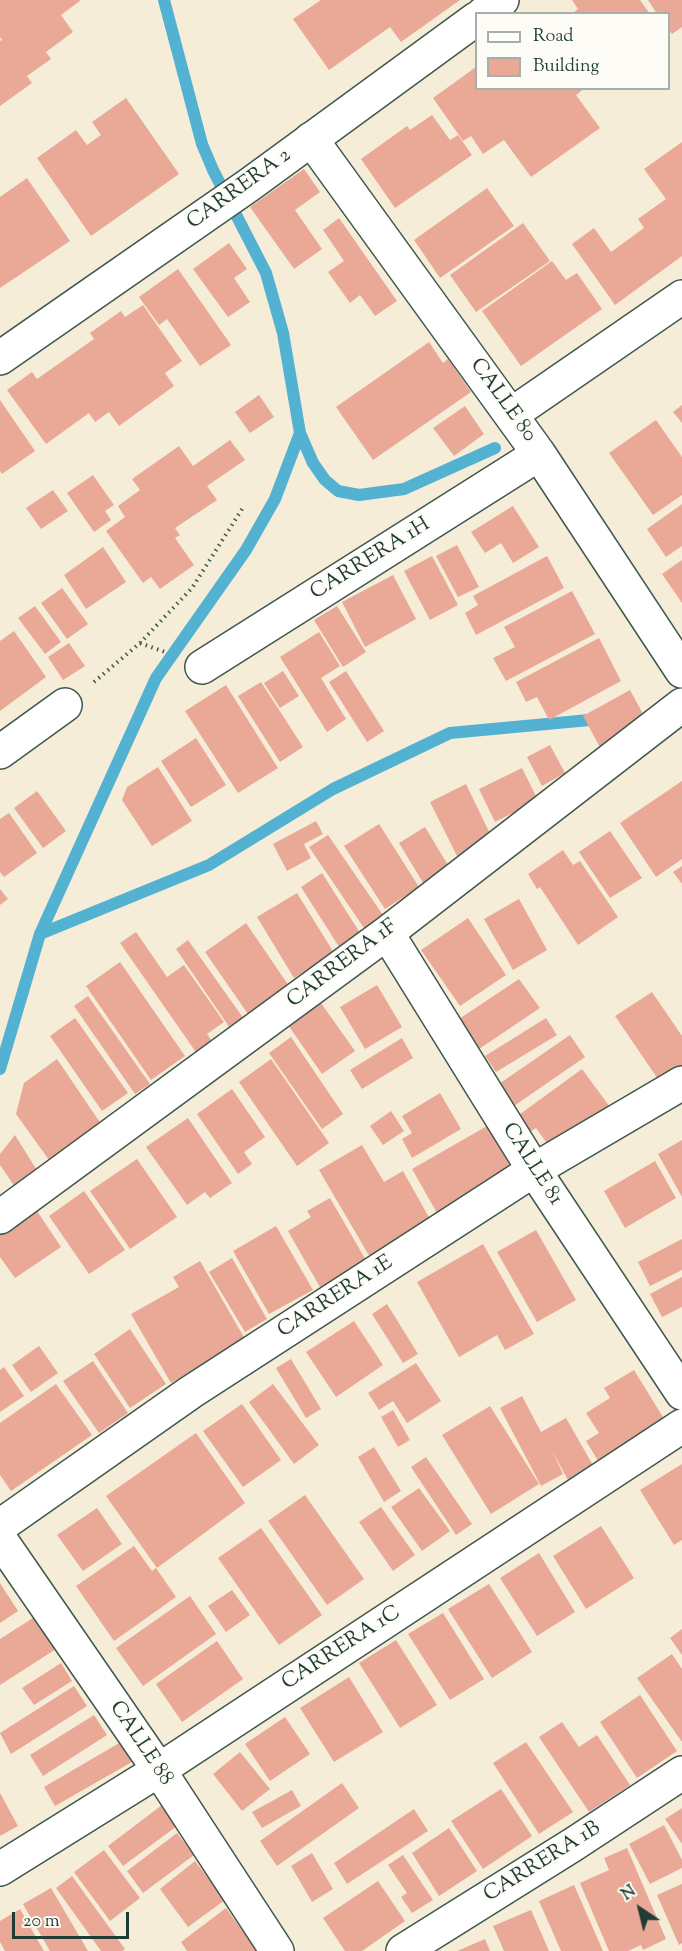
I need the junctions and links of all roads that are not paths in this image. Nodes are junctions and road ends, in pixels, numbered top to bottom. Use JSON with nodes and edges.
{"nodes":[{"id":1,"x":502,"y":0,"type":"edge"},
{"id":2,"x":486,"y":12,"type":"edge"},
{"id":3,"x":475,"y":19,"type":"edge"},
{"id":4,"x":311,"y":139,"type":"junction"},
{"id":5,"x":682,"y":297,"type":"edge"},
{"id":6,"x":0,"y":358,"type":"edge"},
{"id":7,"x":512,"y":414,"type":"junction"},
{"id":8,"x":539,"y":454,"type":"junction"},
{"id":9,"x":202,"y":667,"type":"dead end"},
{"id":10,"x":682,"y":671,"type":"edge"},
{"id":11,"x":65,"y":705,"type":"road end"},
{"id":12,"x":682,"y":705,"type":"edge"},
{"id":13,"x":0,"y":753,"type":"edge"},
{"id":14,"x":387,"y":933,"type":"junction"},
{"id":15,"x":682,"y":1083,"type":"edge"},
{"id":16,"x":534,"y":1170,"type":"junction"},
{"id":17,"x":0,"y":1217,"type":"edge"},
{"id":18,"x":682,"y":1393,"type":"edge"},
{"id":19,"x":682,"y":1426,"type":"edge"},
{"id":20,"x":0,"y":1526,"type":"edge"},
{"id":21,"x":0,"y":1539,"type":"edge"},
{"id":22,"x":159,"y":1770,"type":"junction"},
{"id":23,"x":682,"y":1773,"type":"edge"},
{"id":24,"x":0,"y":1869,"type":"edge"},
{"id":25,"x":277,"y":1951,"type":"edge"},
{"id":26,"x":403,"y":1951,"type":"edge"}],
"edges":[{"from":1,"to":2,"type":"street"},
{"from":3,"to":4,"type":"street","name":"CARRERA 2"},
{"from":4,"to":6,"type":"street","name":"CARRERA 2"},
{"from":4,"to":7,"type":"street","name":"CALLE 80"},
{"from":5,"to":7,"type":"street"},
{"from":7,"to":8,"type":"street","name":"CALLE 80"},
{"from":8,"to":9,"type":"street","name":"CARRERA 1H"},
{"from":8,"to":10,"type":"street","name":"CALLE 80"},
{"from":11,"to":13,"type":"street"},
{"from":12,"to":14,"type":"street","name":"CARRERA 1F"},
{"from":14,"to":16,"type":"street","name":"CALLE 81"},
{"from":14,"to":17,"type":"street","name":"CARRERA 1F"},
{"from":15,"to":16,"type":"street","name":"CARRERA 1E"},
{"from":16,"to":18,"type":"street","name":"CALLE 81"},
{"from":16,"to":20,"type":"street","name":"CARRERA 1E"},
{"from":19,"to":22,"type":"street","name":"CARRERA 1C"},
{"from":21,"to":22,"type":"street","name":"CALLE 88"},
{"from":22,"to":24,"type":"street","name":"CARRERA 1C"},
{"from":22,"to":25,"type":"street","name":"CALLE 88"},
{"from":23,"to":26,"type":"street","name":"CARRERA 1B"}]}
